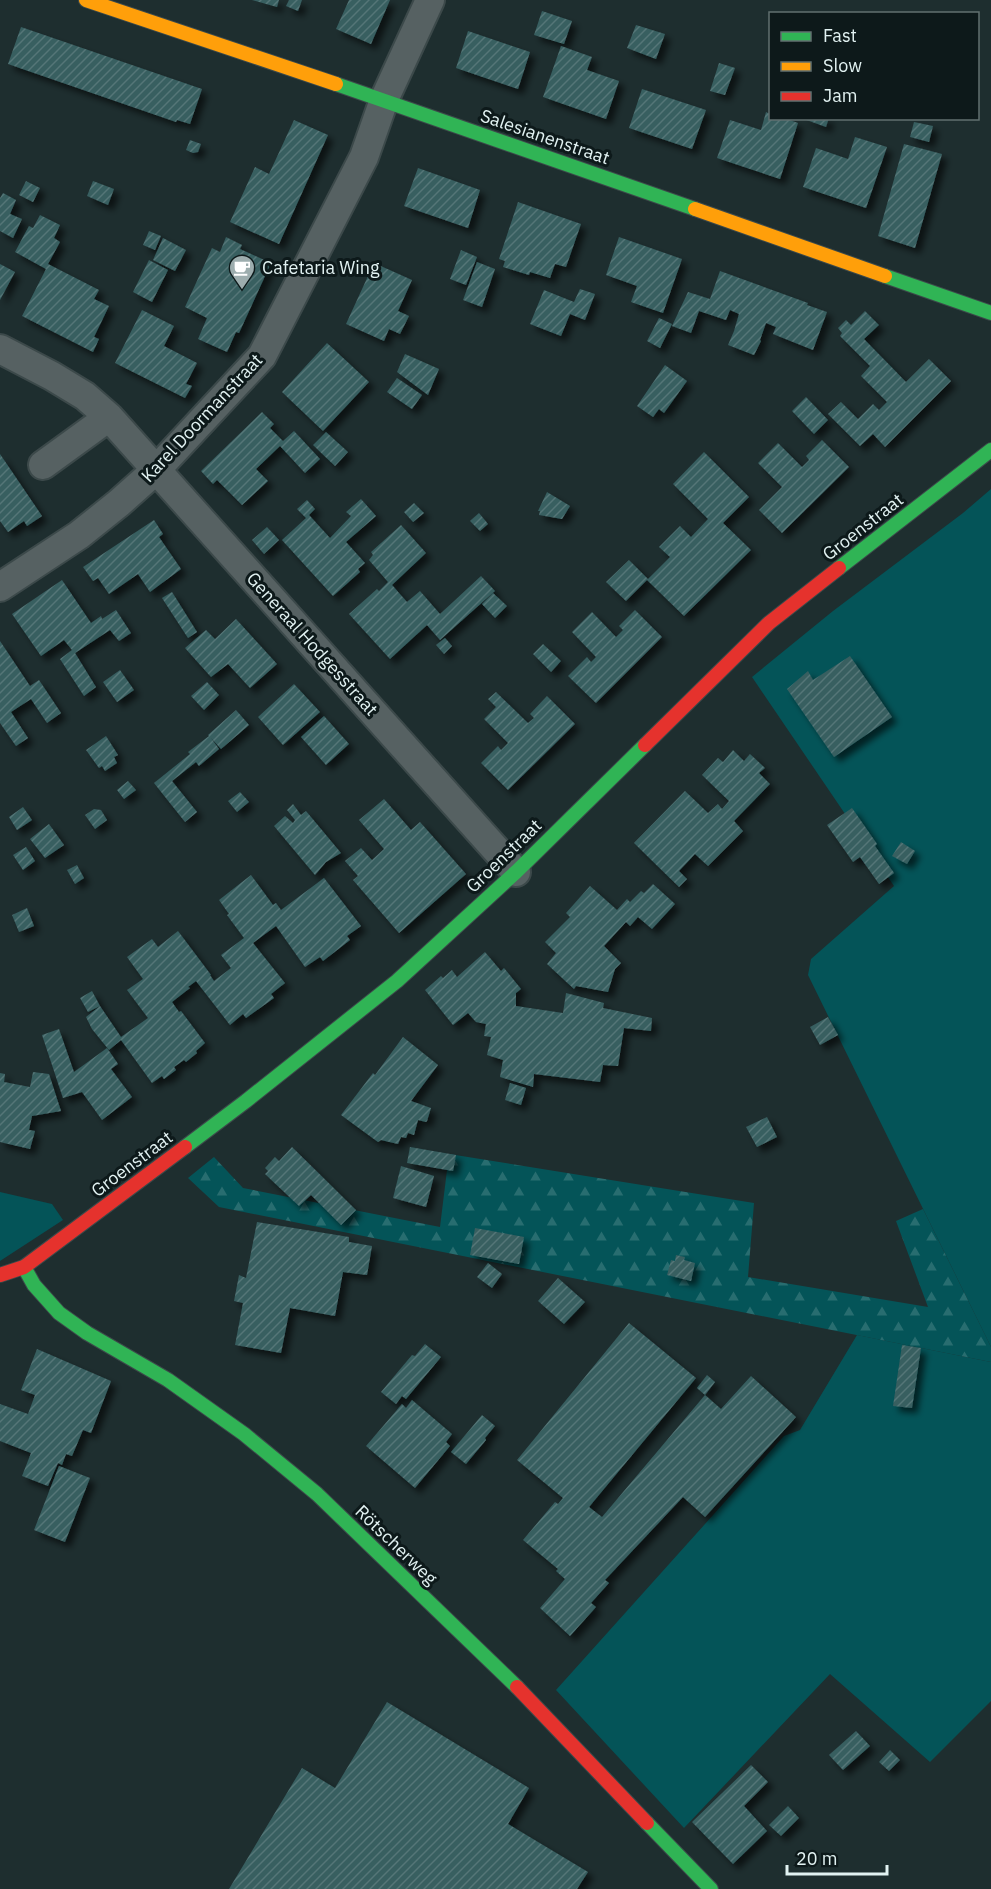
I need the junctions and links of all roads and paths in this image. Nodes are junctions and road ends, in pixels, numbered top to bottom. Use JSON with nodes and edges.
{"nodes":[{"id":1,"x":86,"y":0,"type":"edge"},
{"id":2,"x":430,"y":0,"type":"edge"},
{"id":3,"x":384,"y":100,"type":"junction"},
{"id":4,"x":991,"y":313,"type":"edge"},
{"id":5,"x":0,"y":349,"type":"edge"},
{"id":6,"x":109,"y":417,"type":"junction"},
{"id":7,"x":991,"y":450,"type":"edge"},
{"id":8,"x":43,"y":465,"type":"dead end"},
{"id":9,"x":156,"y":470,"type":"junction"},
{"id":10,"x":0,"y":587,"type":"edge"},
{"id":11,"x":516,"y":872,"type":"junction"},
{"id":12,"x":24,"y":1267,"type":"junction"},
{"id":13,"x":0,"y":1275,"type":"edge"},
{"id":14,"x":711,"y":1889,"type":"edge"}],
"edges":[{"from":1,"to":3,"type":"street","name":"Salesianenstraat"},
{"from":2,"to":3,"type":"street","name":"Karel Doormanstraat"},
{"from":3,"to":4,"type":"street","name":"Salesianenstraat"},
{"from":3,"to":9,"type":"street","name":"Karel Doormanstraat"},
{"from":5,"to":6,"type":"street","name":"Generaal Hodgesstraat"},
{"from":6,"to":8,"type":"street"},
{"from":6,"to":9,"type":"street","name":"Generaal Hodgesstraat"},
{"from":7,"to":11,"type":"street","name":"Groenstraat"},
{"from":9,"to":10,"type":"street","name":"Karel Doormanstraat"},
{"from":9,"to":11,"type":"street","name":"Generaal Hodgesstraat"},
{"from":11,"to":12,"type":"street","name":"Groenstraat"},
{"from":12,"to":13,"type":"street","name":"Groenstraat"},
{"from":12,"to":14,"type":"street","name":"Rötscherweg"}]}
